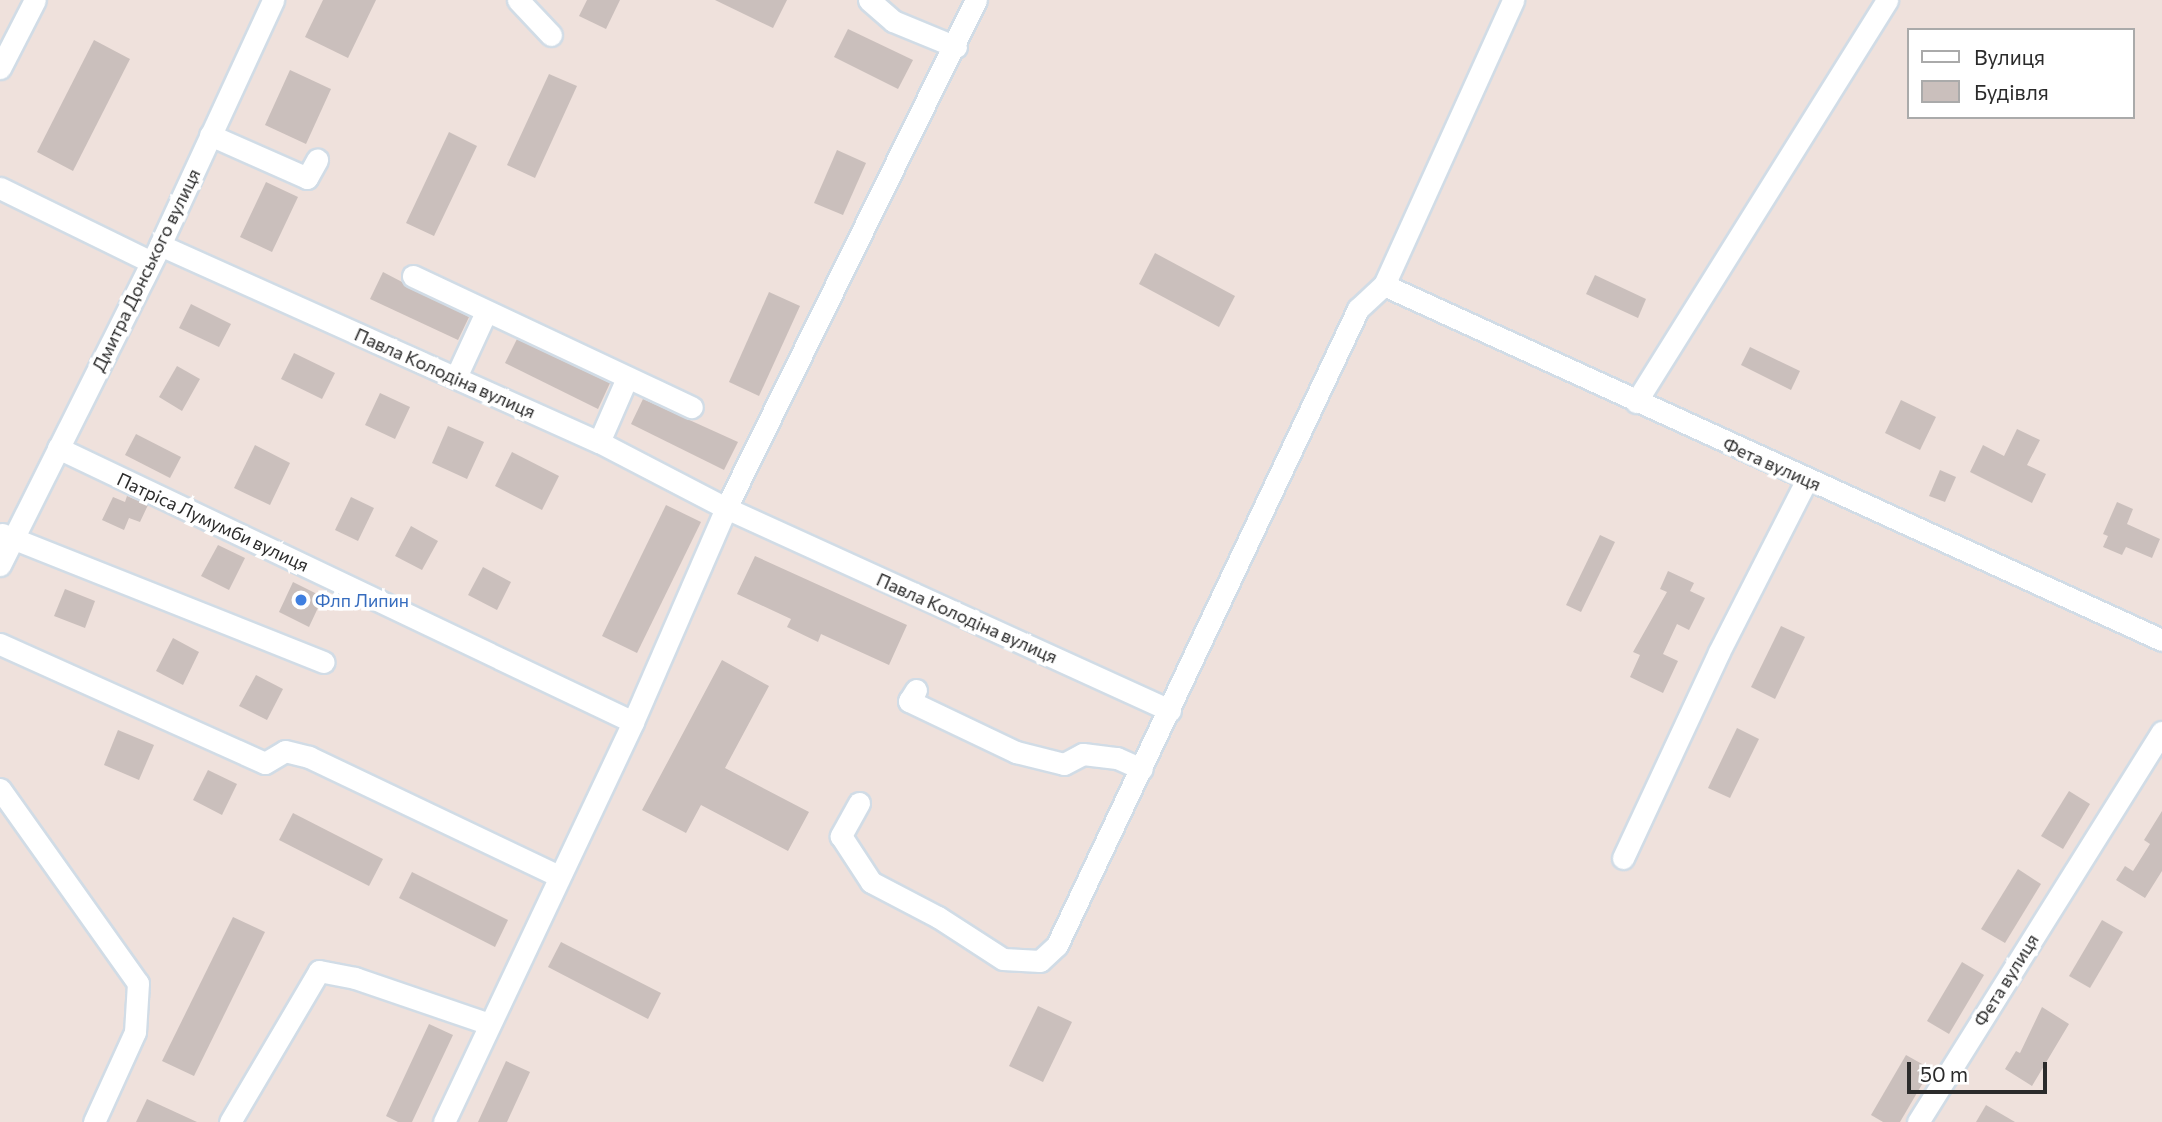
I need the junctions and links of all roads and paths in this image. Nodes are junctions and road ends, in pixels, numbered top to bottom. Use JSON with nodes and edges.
{"nodes":[{"id":1,"x":35,"y":0,"type":"edge"},
{"id":2,"x":274,"y":0,"type":"edge"},
{"id":3,"x":518,"y":0,"type":"edge"},
{"id":4,"x":869,"y":0,"type":"edge"},
{"id":5,"x":976,"y":0,"type":"edge"},
{"id":6,"x":1513,"y":0,"type":"edge"},
{"id":7,"x":1887,"y":0,"type":"edge"},
{"id":8,"x":551,"y":35,"type":"dead end"},
{"id":9,"x":956,"y":47,"type":"junction"},
{"id":10,"x":0,"y":68,"type":"edge"},
{"id":11,"x":211,"y":135,"type":"junction"},
{"id":12,"x":317,"y":160,"type":"dead end"},
{"id":13,"x":0,"y":188,"type":"edge"},
{"id":14,"x":155,"y":253,"type":"junction"},
{"id":15,"x":413,"y":276,"type":"dead end"},
{"id":16,"x":1384,"y":285,"type":"junction"},
{"id":17,"x":486,"y":312,"type":"junction"},
{"id":18,"x":456,"y":377,"type":"junction"},
{"id":19,"x":627,"y":378,"type":"junction"},
{"id":20,"x":1636,"y":402,"type":"junction"},
{"id":21,"x":692,"y":407,"type":"dead end"},
{"id":22,"x":599,"y":442,"type":"junction"},
{"id":23,"x":58,"y":448,"type":"junction"},
{"id":24,"x":1807,"y":480,"type":"junction"},
{"id":25,"x":726,"y":508,"type":"junction"},
{"id":26,"x":7,"y":536,"type":"edge"},
{"id":27,"x":0,"y":565,"type":"edge"},
{"id":28,"x":2162,"y":640,"type":"edge"},
{"id":29,"x":0,"y":645,"type":"edge"},
{"id":30,"x":323,"y":662,"type":"dead end"},
{"id":31,"x":909,"y":701,"type":"dead end"},
{"id":32,"x":1170,"y":710,"type":"junction"},
{"id":33,"x":633,"y":722,"type":"junction"},
{"id":34,"x":2162,"y":732,"type":"edge"},
{"id":35,"x":1142,"y":769,"type":"junction"},
{"id":36,"x":0,"y":789,"type":"edge"},
{"id":37,"x":859,"y":803,"type":"dead end"},
{"id":38,"x":1623,"y":858,"type":"dead end"},
{"id":39,"x":558,"y":876,"type":"junction"},
{"id":40,"x":489,"y":1024,"type":"junction"},
{"id":41,"x":94,"y":1122,"type":"edge"},
{"id":42,"x":230,"y":1122,"type":"edge"},
{"id":43,"x":444,"y":1122,"type":"edge"},
{"id":44,"x":1918,"y":1122,"type":"edge"}],
"edges":[{"from":1,"to":10,"type":"street"},
{"from":2,"to":11,"type":"street","name":"Дмитра Донського вулиця"},
{"from":3,"to":8,"type":"street"},
{"from":4,"to":9,"type":"street"},
{"from":5,"to":9,"type":"street"},
{"from":6,"to":16,"type":"street"},
{"from":7,"to":20,"type":"street"},
{"from":9,"to":25,"type":"street"},
{"from":11,"to":12,"type":"street"},
{"from":11,"to":14,"type":"street","name":"Дмитра Донського вулиця"},
{"from":13,"to":14,"type":"street","name":"Павла Колодіна вулиця"},
{"from":14,"to":18,"type":"street","name":"Павла Колодіна вулиця"},
{"from":14,"to":23,"type":"street","name":"Дмитра Донського вулиця"},
{"from":15,"to":17,"type":"street"},
{"from":16,"to":20,"type":"street","name":"Фета вулиця"},
{"from":16,"to":32,"type":"street"},
{"from":17,"to":18,"type":"street"},
{"from":17,"to":19,"type":"street"},
{"from":18,"to":22,"type":"street","name":"Павла Колодіна вулиця"},
{"from":19,"to":21,"type":"street"},
{"from":19,"to":22,"type":"street"},
{"from":20,"to":24,"type":"street","name":"Фета вулиця"},
{"from":22,"to":25,"type":"street","name":"Павла Колодіна вулиця"},
{"from":23,"to":26,"type":"street","name":"Дмитра Донського вулиця"},
{"from":23,"to":33,"type":"street","name":"Патріса Лумумби вулиця"},
{"from":24,"to":28,"type":"street","name":"Фета вулиця"},
{"from":24,"to":38,"type":"street"},
{"from":25,"to":32,"type":"street","name":"Павла Колодіна вулиця"},
{"from":25,"to":33,"type":"street"},
{"from":26,"to":27,"type":"street","name":"Дмитра Донського вулиця"},
{"from":26,"to":30,"type":"street"},
{"from":29,"to":39,"type":"street"},
{"from":31,"to":35,"type":"street"},
{"from":32,"to":35,"type":"street"},
{"from":33,"to":39,"type":"street"},
{"from":34,"to":44,"type":"street","name":"Фета вулиця"},
{"from":35,"to":37,"type":"street"},
{"from":36,"to":41,"type":"street"},
{"from":39,"to":40,"type":"street"},
{"from":40,"to":42,"type":"street"},
{"from":40,"to":43,"type":"street"}]}
